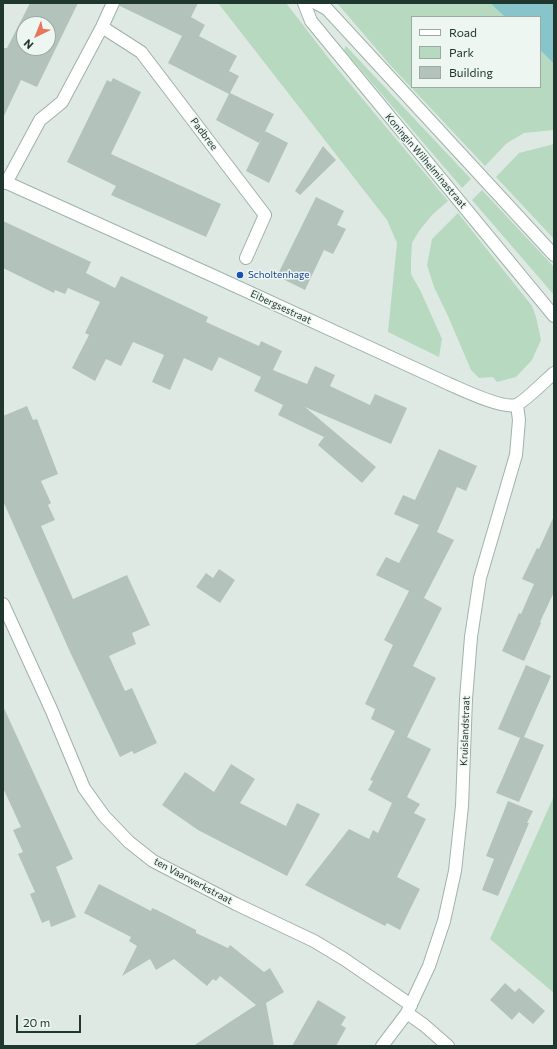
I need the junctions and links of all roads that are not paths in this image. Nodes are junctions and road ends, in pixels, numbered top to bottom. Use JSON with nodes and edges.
{"nodes":[{"id":1,"x":113,"y":3,"type":"edge"},
{"id":2,"x":304,"y":3,"type":"edge"},
{"id":3,"x":316,"y":3,"type":"edge"},
{"id":4,"x":102,"y":27,"type":"junction"},
{"id":5,"x":5,"y":182,"type":"edge"},
{"id":6,"x":554,"y":255,"type":"edge"},
{"id":7,"x":246,"y":258,"type":"dead end"},
{"id":8,"x":554,"y":316,"type":"edge"},
{"id":9,"x":554,"y":373,"type":"edge"},
{"id":10,"x":517,"y":405,"type":"junction"},
{"id":11,"x":3,"y":604,"type":"edge"},
{"id":12,"x":409,"y":1009,"type":"junction"},
{"id":13,"x":382,"y":1046,"type":"edge"},
{"id":14,"x":448,"y":1046,"type":"edge"}],
"edges":[{"from":1,"to":4,"type":"street"},
{"from":2,"to":8,"type":"street","name":"Koningin Wilhelminastraat"},
{"from":3,"to":6,"type":"street"},
{"from":4,"to":5,"type":"street"},
{"from":4,"to":7,"type":"street","name":"Padbree"},
{"from":5,"to":10,"type":"street","name":"Eibergsestraat"},
{"from":9,"to":10,"type":"street"},
{"from":10,"to":12,"type":"street","name":"Kruislandstraat"},
{"from":11,"to":12,"type":"street","name":"ten Vaarwerkstraat"},
{"from":12,"to":13,"type":"street","name":"Kruislandstraat"},
{"from":12,"to":14,"type":"street","name":"ten Vaarwerkstraat"}]}
